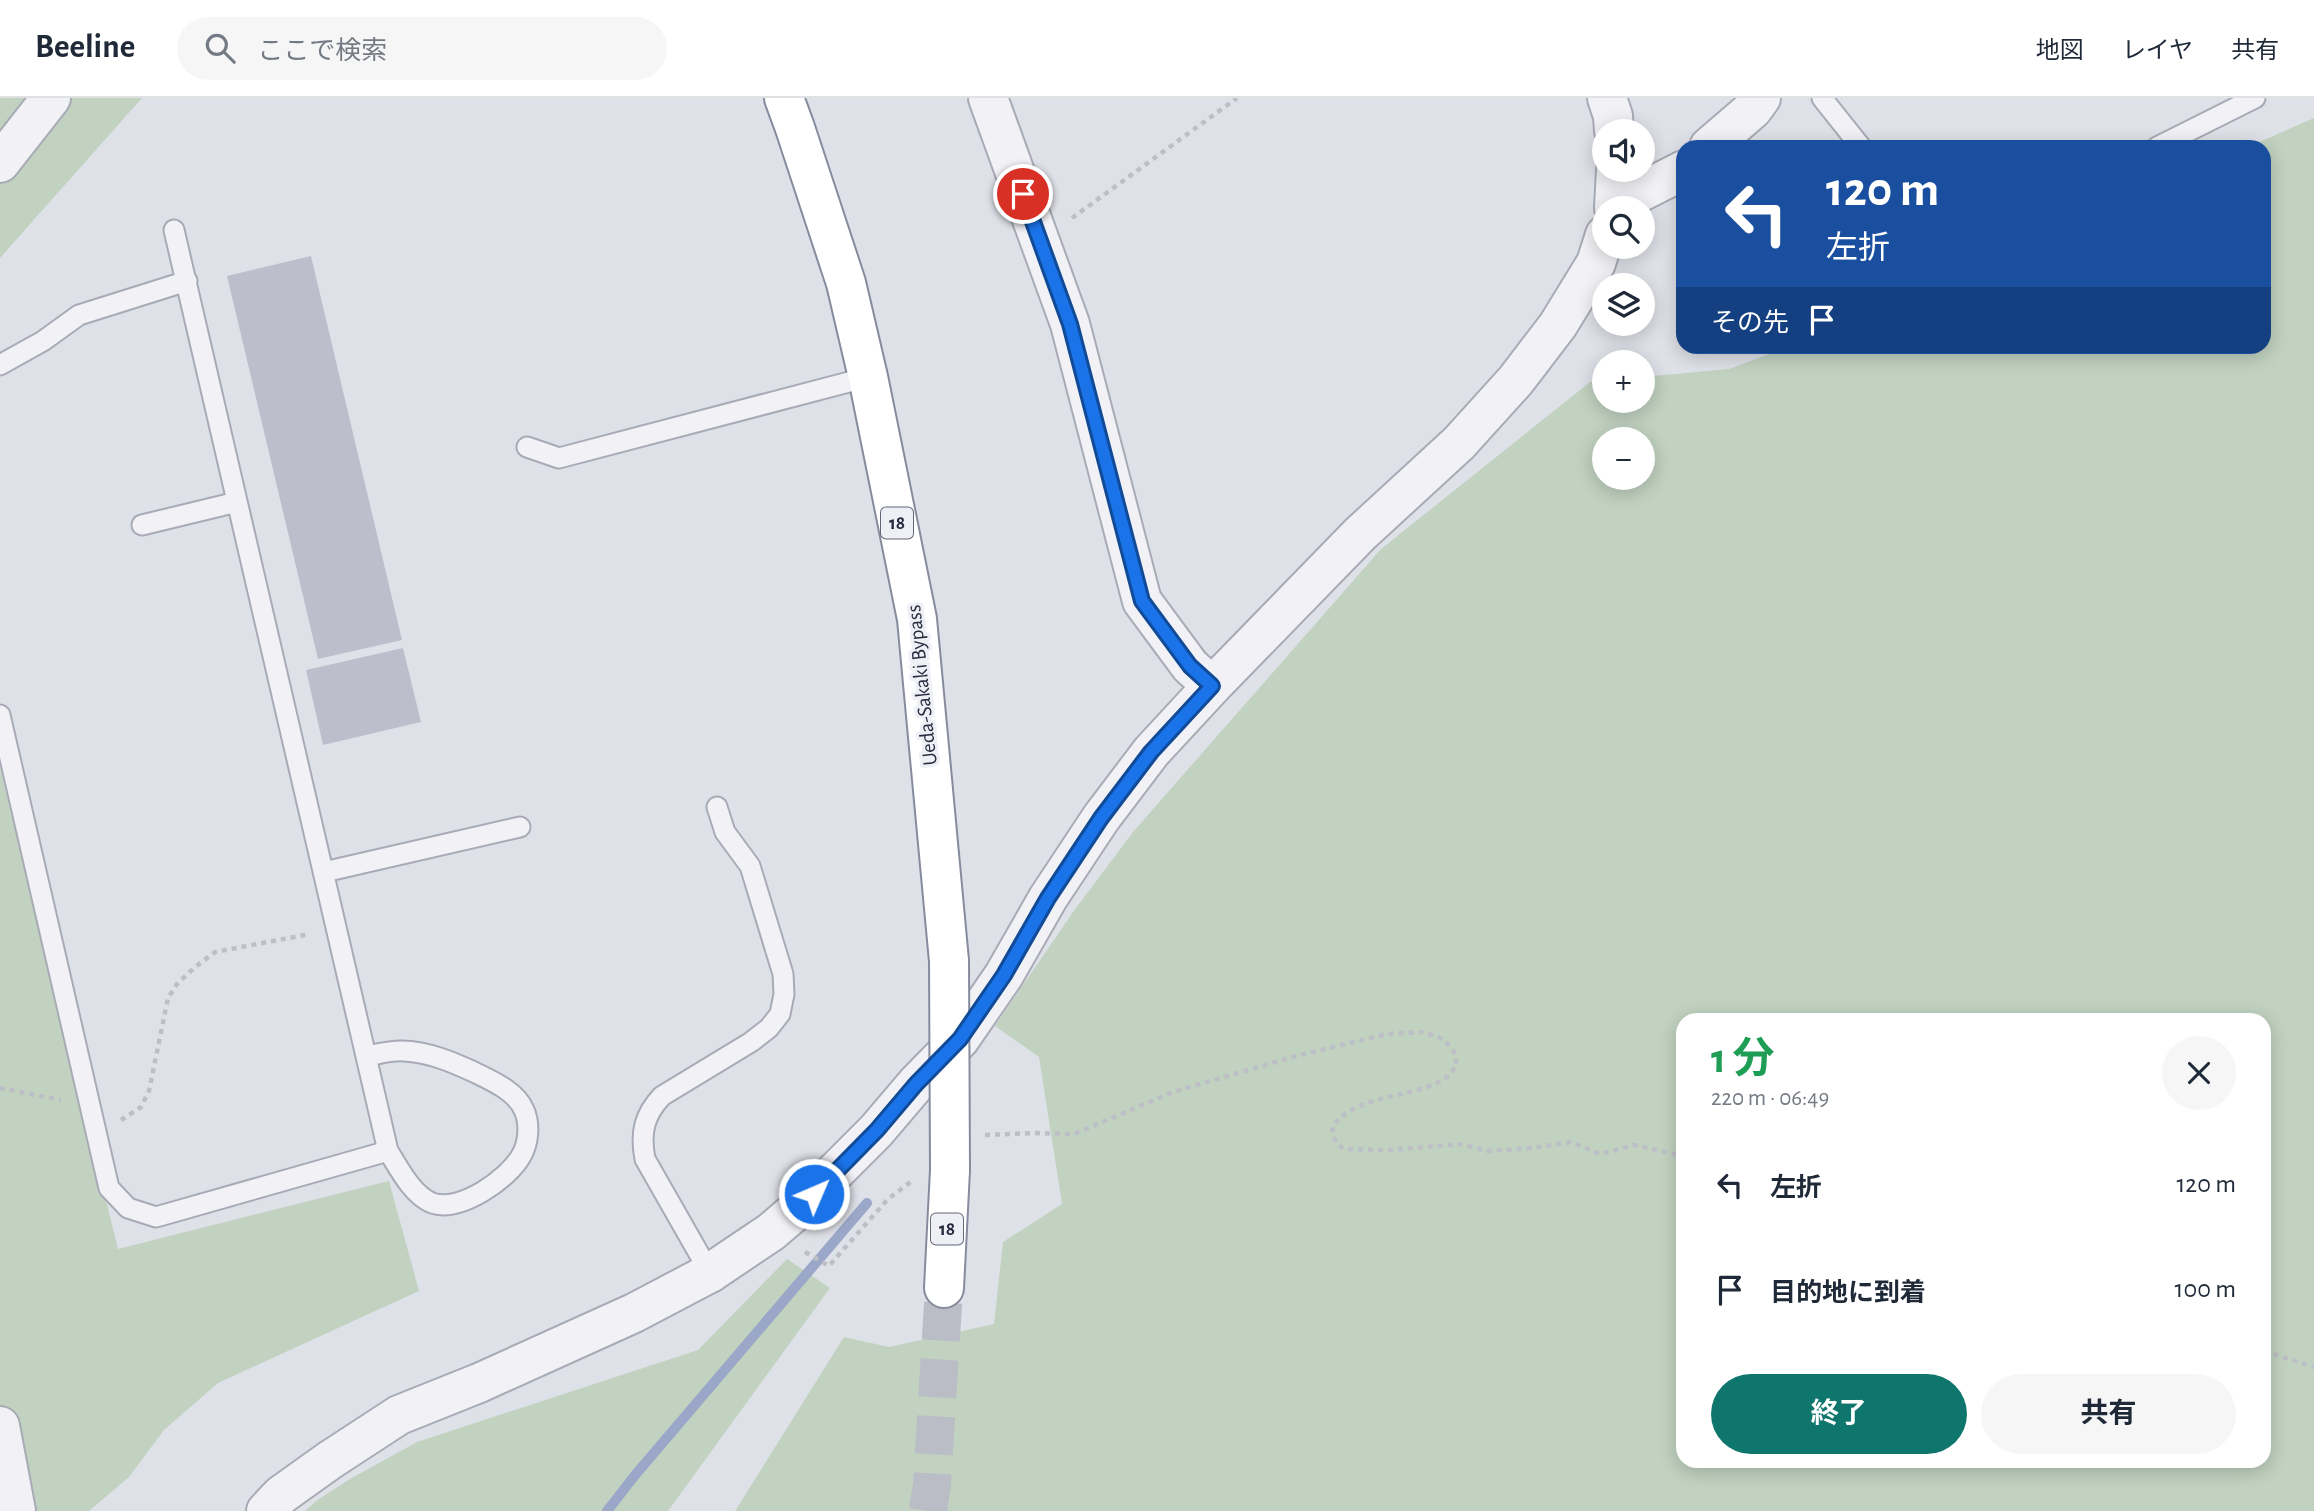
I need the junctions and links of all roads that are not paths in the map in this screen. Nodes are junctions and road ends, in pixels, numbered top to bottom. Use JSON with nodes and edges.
{"nodes":[{"id":1,"x":51,"y":98,"type":"edge"},
{"id":2,"x":783,"y":98,"type":"edge"},
{"id":3,"x":988,"y":98,"type":"edge"},
{"id":4,"x":1607,"y":98,"type":"edge"},
{"id":5,"x":1761,"y":98,"type":"edge"},
{"id":6,"x":1822,"y":98,"type":"edge"},
{"id":7,"x":2255,"y":98,"type":"edge"},
{"id":8,"x":1613,"y":119,"type":"edge"},
{"id":9,"x":1717,"y":140,"type":"edge"},
{"id":10,"x":1855,"y":140,"type":"edge"},
{"id":11,"x":2171,"y":140,"type":"edge"},
{"id":12,"x":0,"y":163,"type":"edge"},
{"id":13,"x":1676,"y":174,"type":"edge"},
{"id":14,"x":1631,"y":196,"type":"edge"},
{"id":15,"x":174,"y":230,"type":"dead end"},
{"id":16,"x":1596,"y":259,"type":"edge"},
{"id":17,"x":187,"y":281,"type":"junction"},
{"id":18,"x":0,"y":365,"type":"edge"},
{"id":19,"x":868,"y":377,"type":"junction"},
{"id":20,"x":527,"y":447,"type":"dead end"},
{"id":21,"x":237,"y":502,"type":"junction"},
{"id":22,"x":142,"y":525,"type":"dead end"},
{"id":23,"x":1212,"y":686,"type":"junction"},
{"id":24,"x":0,"y":715,"type":"edge"},
{"id":25,"x":717,"y":807,"type":"dead end"},
{"id":26,"x":520,"y":827,"type":"dead end"},
{"id":27,"x":324,"y":872,"type":"junction"},
{"id":28,"x":367,"y":1056,"type":"junction"},
{"id":29,"x":388,"y":1151,"type":"junction"},
{"id":30,"x":710,"y":1273,"type":"junction"},
{"id":31,"x":944,"y":1288,"type":"tunnel mouth"},
{"id":32,"x":0,"y":1426,"type":"edge"},
{"id":33,"x":16,"y":1511,"type":"edge"},
{"id":34,"x":266,"y":1511,"type":"edge"}],
"edges":[{"from":1,"to":12,"type":"street"},
{"from":2,"to":19,"type":"highway","name":"Ueda-Sakaki Bypass","number":"18"},
{"from":3,"to":23,"type":"street"},
{"from":4,"to":8,"type":"street"},
{"from":5,"to":9,"type":"street"},
{"from":6,"to":10,"type":"lane"},
{"from":7,"to":11,"type":"lane"},
{"from":13,"to":14,"type":"street"},
{"from":15,"to":17,"type":"lane"},
{"from":16,"to":23,"type":"street"},
{"from":17,"to":18,"type":"lane"},
{"from":17,"to":21,"type":"lane"},
{"from":19,"to":20,"type":"lane"},
{"from":19,"to":31,"type":"highway","name":"Ueda-Sakaki Bypass","number":"18","bridge":true},
{"from":21,"to":22,"type":"lane"},
{"from":21,"to":27,"type":"lane"},
{"from":23,"to":30,"type":"street"},
{"from":24,"to":29,"type":"lane"},
{"from":25,"to":30,"type":"lane"},
{"from":26,"to":27,"type":"lane"},
{"from":27,"to":28,"type":"lane"},
{"from":28,"to":29,"type":"lane"},
{"from":28,"to":29,"type":"lane"},
{"from":30,"to":34,"type":"street"},
{"from":32,"to":33,"type":"street"}]}
